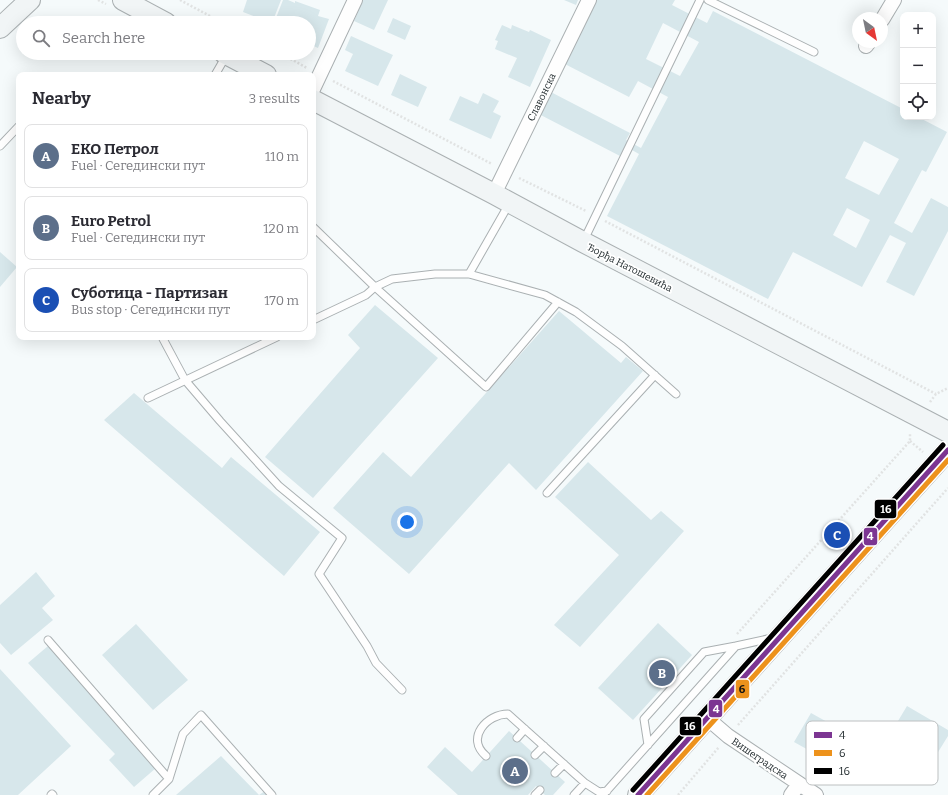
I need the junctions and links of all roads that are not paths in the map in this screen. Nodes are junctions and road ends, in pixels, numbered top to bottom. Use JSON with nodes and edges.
{"nodes":[{"id":1,"x":30,"y":0,"type":"edge"},
{"id":2,"x":355,"y":0,"type":"edge"},
{"id":3,"x":589,"y":0,"type":"edge"},
{"id":4,"x":700,"y":0,"type":"edge"},
{"id":5,"x":708,"y":0,"type":"edge"},
{"id":6,"x":894,"y":0,"type":"edge"},
{"id":7,"x":128,"y":1,"type":"edge"},
{"id":8,"x":887,"y":12,"type":"edge"},
{"id":9,"x":154,"y":16,"type":"edge"},
{"id":10,"x":0,"y":28,"type":"edge"},
{"id":11,"x":814,"y":52,"type":"dead end"},
{"id":12,"x":222,"y":60,"type":"edge"},
{"id":13,"x":237,"y":60,"type":"edge"},
{"id":14,"x":216,"y":72,"type":"edge"},
{"id":15,"x":260,"y":72,"type":"edge"},
{"id":16,"x":316,"y":91,"type":"edge"},
{"id":17,"x":316,"y":101,"type":"edge"},
{"id":18,"x":16,"y":129,"type":"edge"},
{"id":19,"x":0,"y":146,"type":"edge"},
{"id":20,"x":502,"y":198,"type":"junction"},
{"id":21,"x":316,"y":230,"type":"edge"},
{"id":22,"x":583,"y":242,"type":"junction"},
{"id":23,"x":469,"y":274,"type":"junction"},
{"id":24,"x":375,"y":287,"type":"junction"},
{"id":25,"x":558,"y":302,"type":"junction"},
{"id":26,"x":316,"y":319,"type":"edge"},
{"id":27,"x":164,"y":340,"type":"edge"},
{"id":28,"x":271,"y":340,"type":"edge"},
{"id":29,"x":655,"y":375,"type":"junction"},
{"id":30,"x":185,"y":380,"type":"junction"},
{"id":31,"x":676,"y":394,"type":"dead end"},
{"id":32,"x":148,"y":398,"type":"dead end"},
{"id":33,"x":948,"y":432,"type":"edge"},
{"id":34,"x":948,"y":450,"type":"edge"},
{"id":35,"x":547,"y":493,"type":"dead end"},
{"id":36,"x":780,"y":636,"type":"junction"},
{"id":37,"x":48,"y":640,"type":"dead end"},
{"id":38,"x":736,"y":646,"type":"junction"},
{"id":39,"x":402,"y":690,"type":"dead end"},
{"id":40,"x":707,"y":718,"type":"junction"},
{"id":41,"x":525,"y":729,"type":"junction"},
{"id":42,"x":517,"y":738,"type":"dead end"},
{"id":43,"x":648,"y":745,"type":"junction"},
{"id":44,"x":544,"y":746,"type":"junction"},
{"id":45,"x":535,"y":755,"type":"dead end"},
{"id":46,"x":486,"y":756,"type":"dead end"},
{"id":47,"x":564,"y":764,"type":"junction"},
{"id":48,"x":555,"y":773,"type":"dead end"},
{"id":49,"x":168,"y":779,"type":"junction"},
{"id":50,"x":585,"y":783,"type":"junction"},
{"id":51,"x":795,"y":790,"type":"edge"},
{"id":52,"x":605,"y":793,"type":"edge"},
{"id":53,"x":153,"y":795,"type":"edge"},
{"id":54,"x":272,"y":795,"type":"edge"},
{"id":55,"x":574,"y":795,"type":"edge"},
{"id":56,"x":638,"y":795,"type":"edge"},
{"id":57,"x":816,"y":795,"type":"edge"}],
"edges":[{"from":1,"to":10,"type":"street"},
{"from":2,"to":16,"type":"street"},
{"from":3,"to":20,"type":"street","name":"Славонска"},
{"from":4,"to":22,"type":"lane"},
{"from":5,"to":11,"type":"lane"},
{"from":6,"to":8,"type":"street"},
{"from":7,"to":9,"type":"street"},
{"from":12,"to":14,"type":"lane"},
{"from":13,"to":15,"type":"street"},
{"from":17,"to":20,"type":"street","name":"Ђорђа Натошевића"},
{"from":18,"to":19,"type":"lane"},
{"from":20,"to":22,"type":"street","name":"Ђорђа Натошевића"},
{"from":20,"to":23,"type":"lane"},
{"from":21,"to":24,"type":"lane"},
{"from":22,"to":33,"type":"street","name":"Ђорђа Натошевића"},
{"from":23,"to":24,"type":"lane"},
{"from":23,"to":25,"type":"lane"},
{"from":24,"to":25,"type":"lane"},
{"from":24,"to":26,"type":"lane"},
{"from":25,"to":29,"type":"lane"},
{"from":27,"to":30,"type":"lane"},
{"from":28,"to":30,"type":"lane"},
{"from":29,"to":31,"type":"lane"},
{"from":29,"to":35,"type":"lane"},
{"from":30,"to":32,"type":"lane"},
{"from":30,"to":39,"type":"lane"},
{"from":34,"to":36,"type":"street"},
{"from":36,"to":38,"type":"lane"},
{"from":36,"to":40,"type":"street"},
{"from":37,"to":49,"type":"lane"},
{"from":38,"to":43,"type":"lane"},
{"from":38,"to":43,"type":"lane"},
{"from":40,"to":51,"type":"street","name":"Вишеградска"},
{"from":40,"to":56,"type":"street"},
{"from":41,"to":42,"type":"lane"},
{"from":41,"to":44,"type":"lane"},
{"from":41,"to":46,"type":"lane"},
{"from":43,"to":52,"type":"lane"},
{"from":44,"to":45,"type":"lane"},
{"from":44,"to":47,"type":"lane"},
{"from":47,"to":48,"type":"lane"},
{"from":47,"to":50,"type":"lane"},
{"from":49,"to":53,"type":"lane"},
{"from":49,"to":54,"type":"lane"},
{"from":50,"to":52,"type":"lane"},
{"from":50,"to":55,"type":"lane"},
{"from":51,"to":57,"type":"street","name":"Вишеградска"}]}
